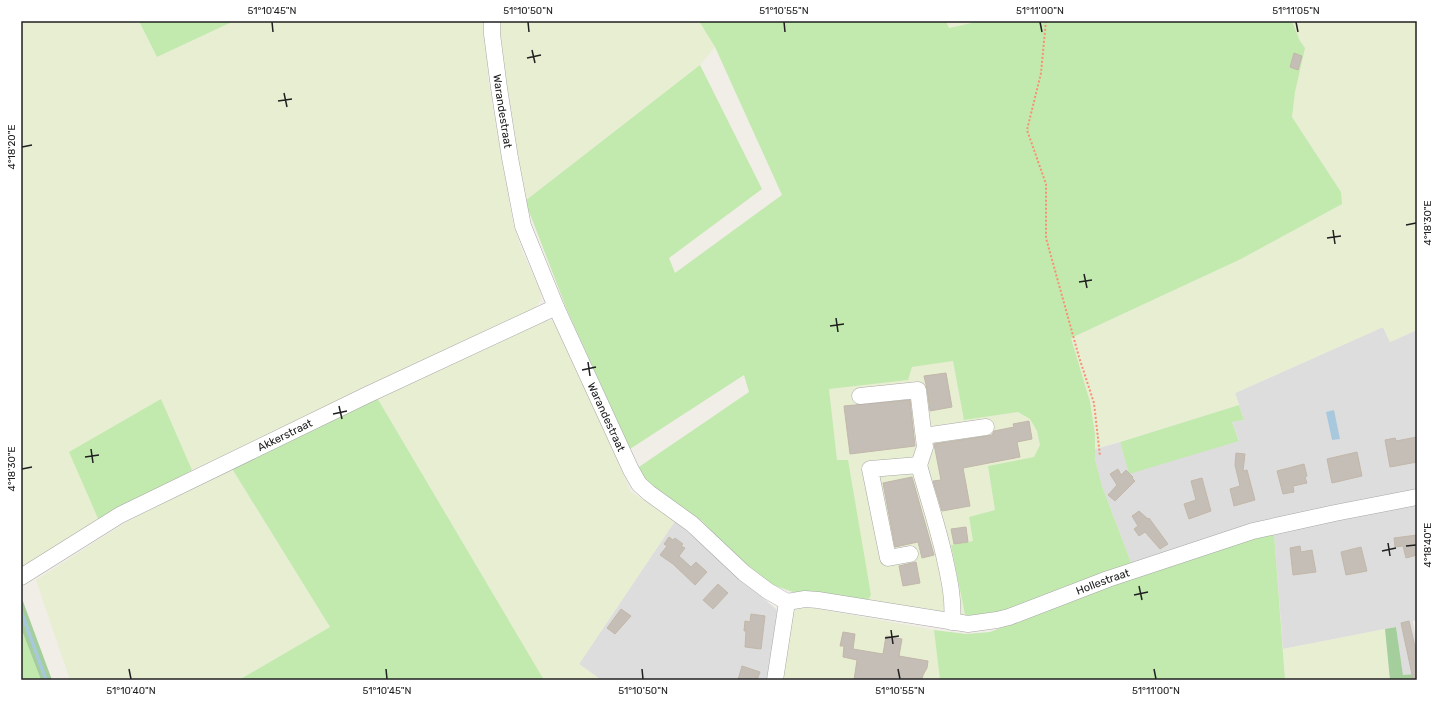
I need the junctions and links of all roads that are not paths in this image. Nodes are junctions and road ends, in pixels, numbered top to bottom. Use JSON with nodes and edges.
{"nodes":[{"id":1,"x":492,"y":21,"type":"edge"},
{"id":2,"x":556,"y":307,"type":"junction"},
{"id":3,"x":860,"y":396,"type":"dead end"},
{"id":4,"x":986,"y":427,"type":"dead end"},
{"id":5,"x":924,"y":436,"type":"junction"},
{"id":6,"x":919,"y":465,"type":"junction"},
{"id":7,"x":1417,"y":497,"type":"edge"},
{"id":8,"x":910,"y":554,"type":"dead end"},
{"id":9,"x":21,"y":576,"type":"edge"},
{"id":10,"x":787,"y":602,"type":"junction"},
{"id":11,"x":952,"y":622,"type":"junction"},
{"id":12,"x":775,"y":680,"type":"edge"}],
"edges":[{"from":1,"to":2,"type":"street","name":"Warandestraat"},
{"from":2,"to":9,"type":"street","name":"Akkerstraat"},
{"from":2,"to":10,"type":"street","name":"Warandestraat"},
{"from":3,"to":5,"type":"street"},
{"from":4,"to":5,"type":"street"},
{"from":5,"to":6,"type":"street"},
{"from":6,"to":8,"type":"street"},
{"from":6,"to":11,"type":"street"},
{"from":7,"to":11,"type":"street","name":"Hollestraat"},
{"from":10,"to":11,"type":"street","name":"Hollestraat"},
{"from":10,"to":12,"type":"street"}]}
